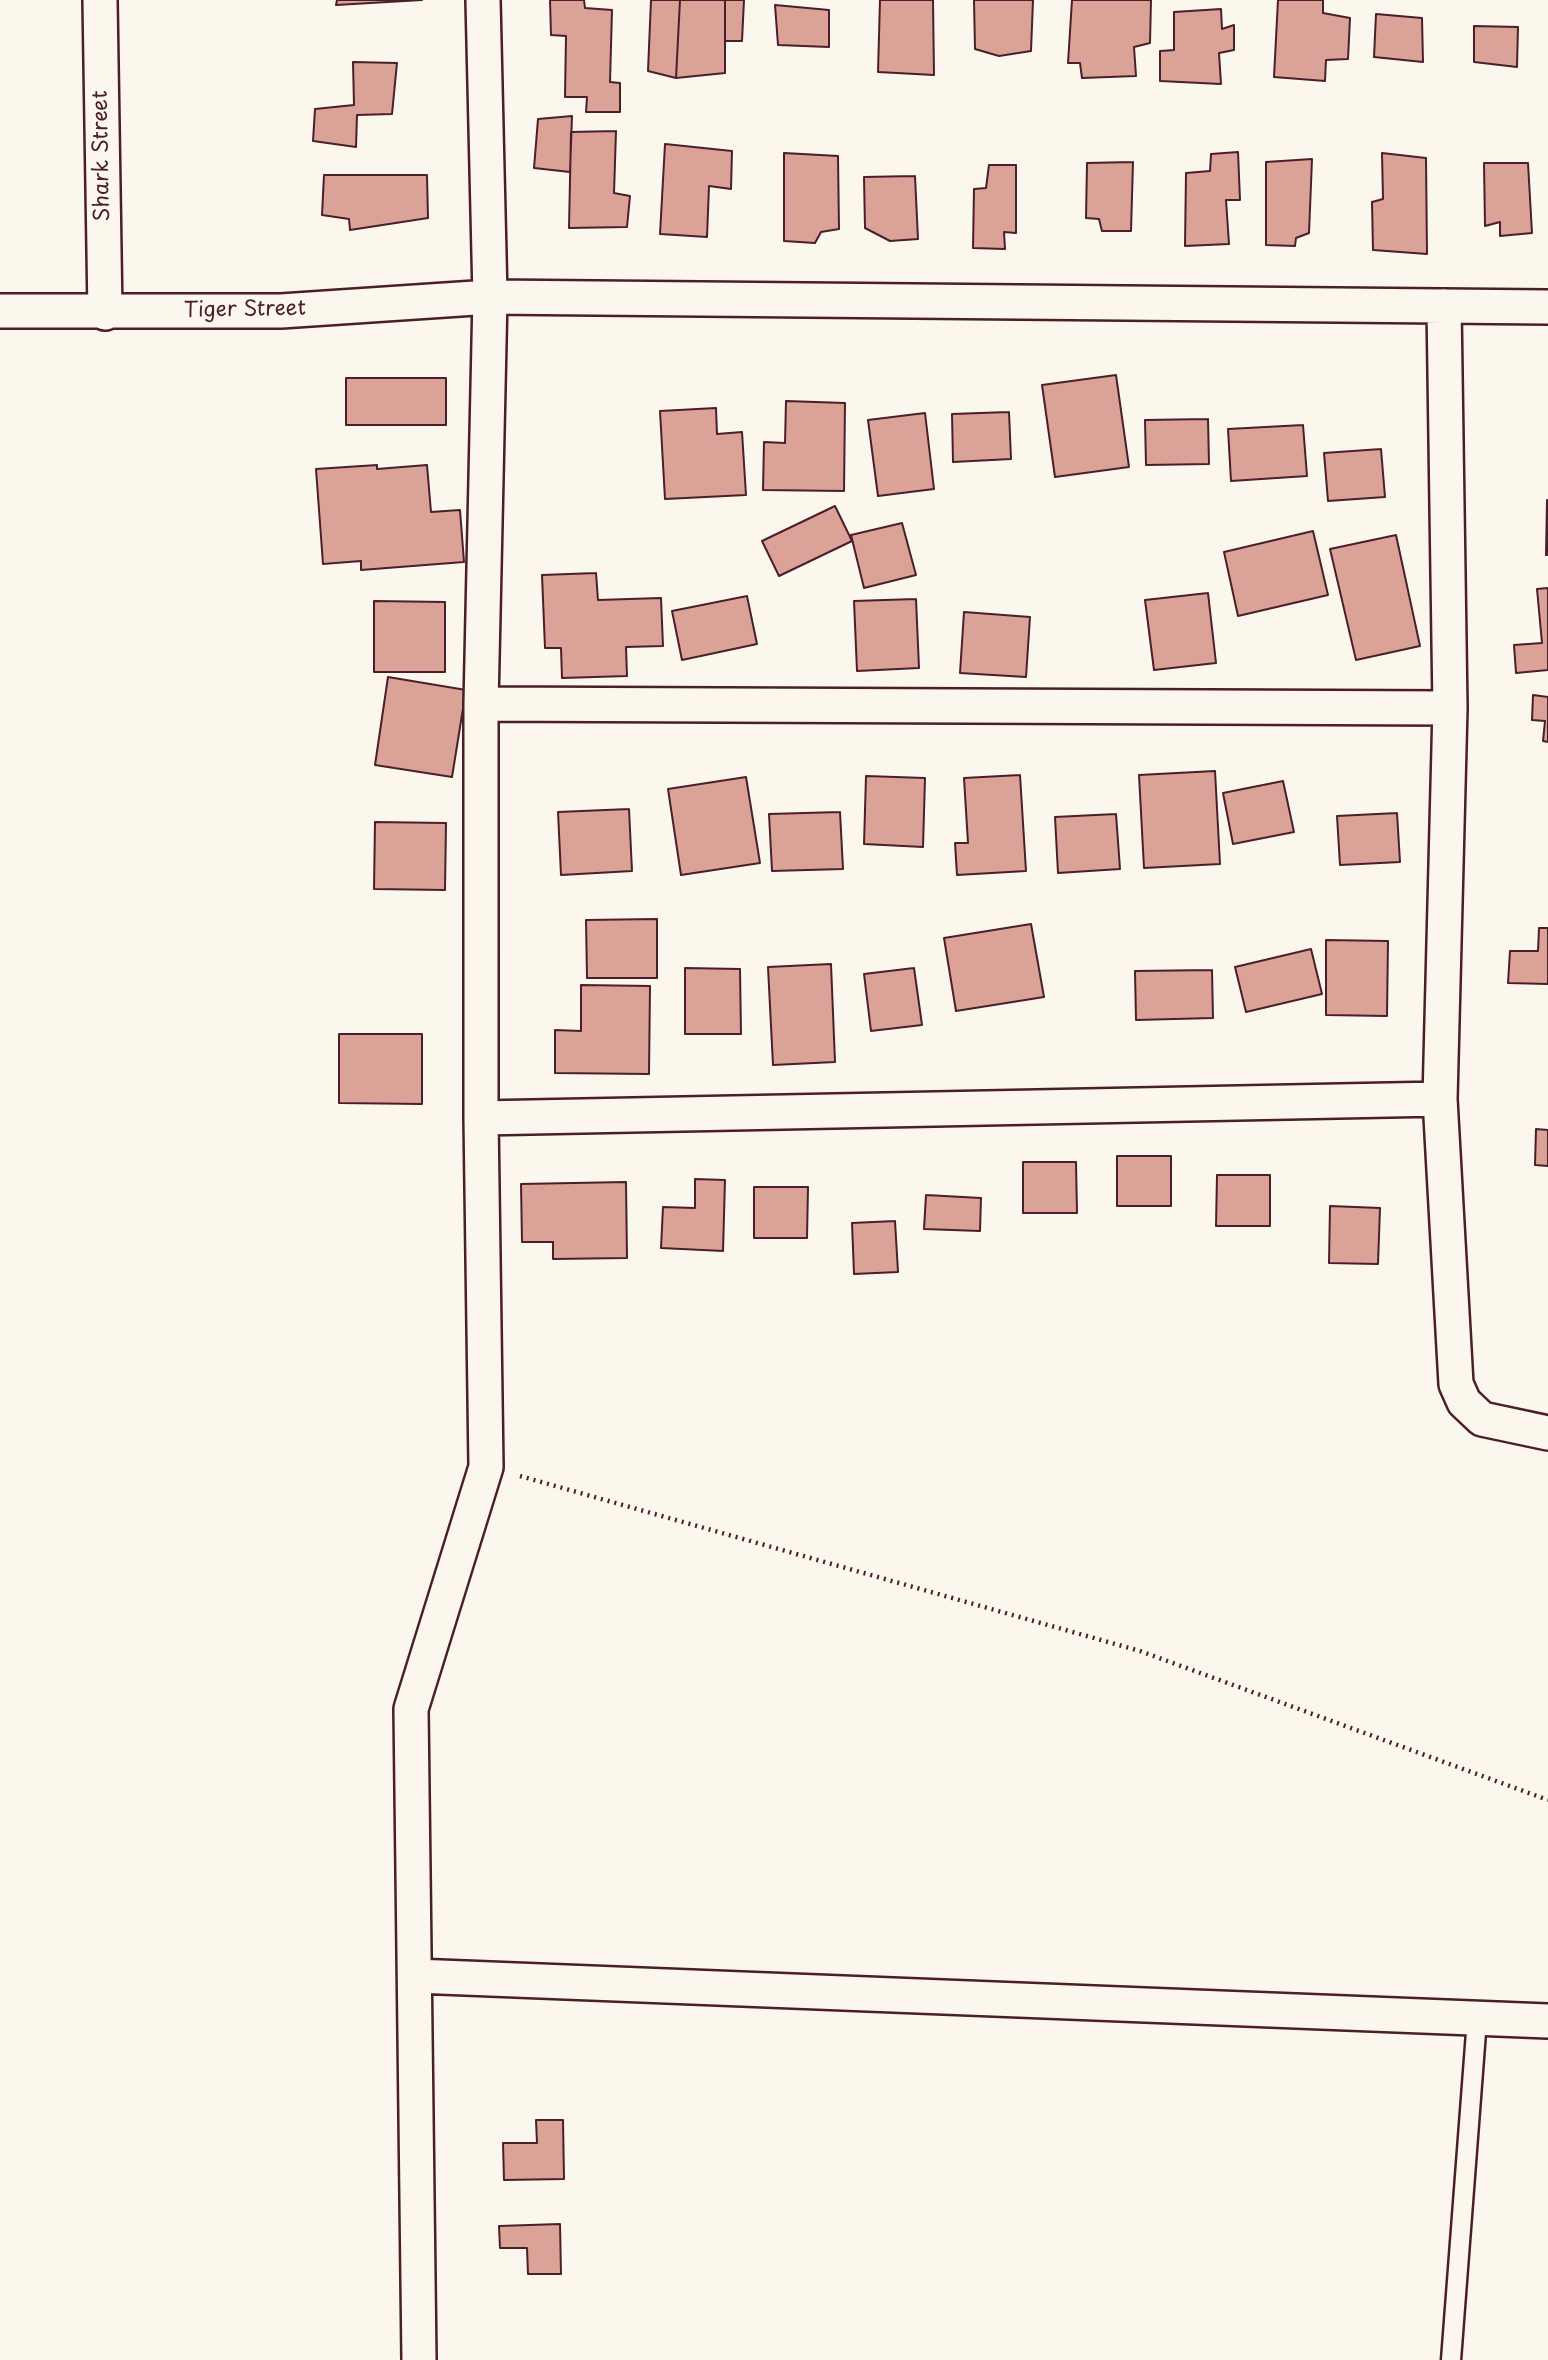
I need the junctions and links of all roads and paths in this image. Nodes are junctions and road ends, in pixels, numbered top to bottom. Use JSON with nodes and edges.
{"nodes":[{"id":1,"x":100,"y":0,"type":"edge"},
{"id":2,"x":483,"y":0,"type":"edge"},
{"id":3,"x":490,"y":297,"type":"junction"},
{"id":4,"x":1444,"y":306,"type":"junction"},
{"id":5,"x":1548,"y":307,"type":"edge"},
{"id":6,"x":0,"y":311,"type":"edge"},
{"id":7,"x":105,"y":313,"type":"junction"},
{"id":8,"x":481,"y":704,"type":"junction"},
{"id":9,"x":1450,"y":708,"type":"junction"},
{"id":10,"x":1440,"y":1099,"type":"junction"},
{"id":11,"x":481,"y":1118,"type":"junction"},
{"id":12,"x":1548,"y":1433,"type":"edge"},
{"id":13,"x":486,"y":1466,"type":"junction"},
{"id":14,"x":1548,"y":1800,"type":"edge"},
{"id":15,"x":415,"y":1976,"type":"junction"},
{"id":16,"x":1477,"y":2019,"type":"junction"},
{"id":17,"x":1548,"y":2021,"type":"edge"},
{"id":18,"x":419,"y":2360,"type":"edge"},
{"id":19,"x":1451,"y":2360,"type":"edge"}],
"edges":[{"from":1,"to":7,"type":"street","name":"Shark Street"},
{"from":2,"to":3,"type":"street"},
{"from":3,"to":4,"type":"street","name":"Tiger Street"},
{"from":3,"to":7,"type":"street","name":"Tiger Street"},
{"from":3,"to":8,"type":"street"},
{"from":4,"to":5,"type":"street","name":"Tiger Street"},
{"from":4,"to":9,"type":"street"},
{"from":6,"to":7,"type":"street","name":"Tiger Street"},
{"from":8,"to":9,"type":"street"},
{"from":8,"to":11,"type":"street"},
{"from":9,"to":10,"type":"street"},
{"from":10,"to":11,"type":"street"},
{"from":10,"to":12,"type":"street"},
{"from":11,"to":13,"type":"street"},
{"from":13,"to":14,"type":"path"},
{"from":13,"to":15,"type":"street"},
{"from":15,"to":16,"type":"street"},
{"from":15,"to":18,"type":"street"},
{"from":16,"to":17,"type":"street"},
{"from":16,"to":19,"type":"lane"}]}
